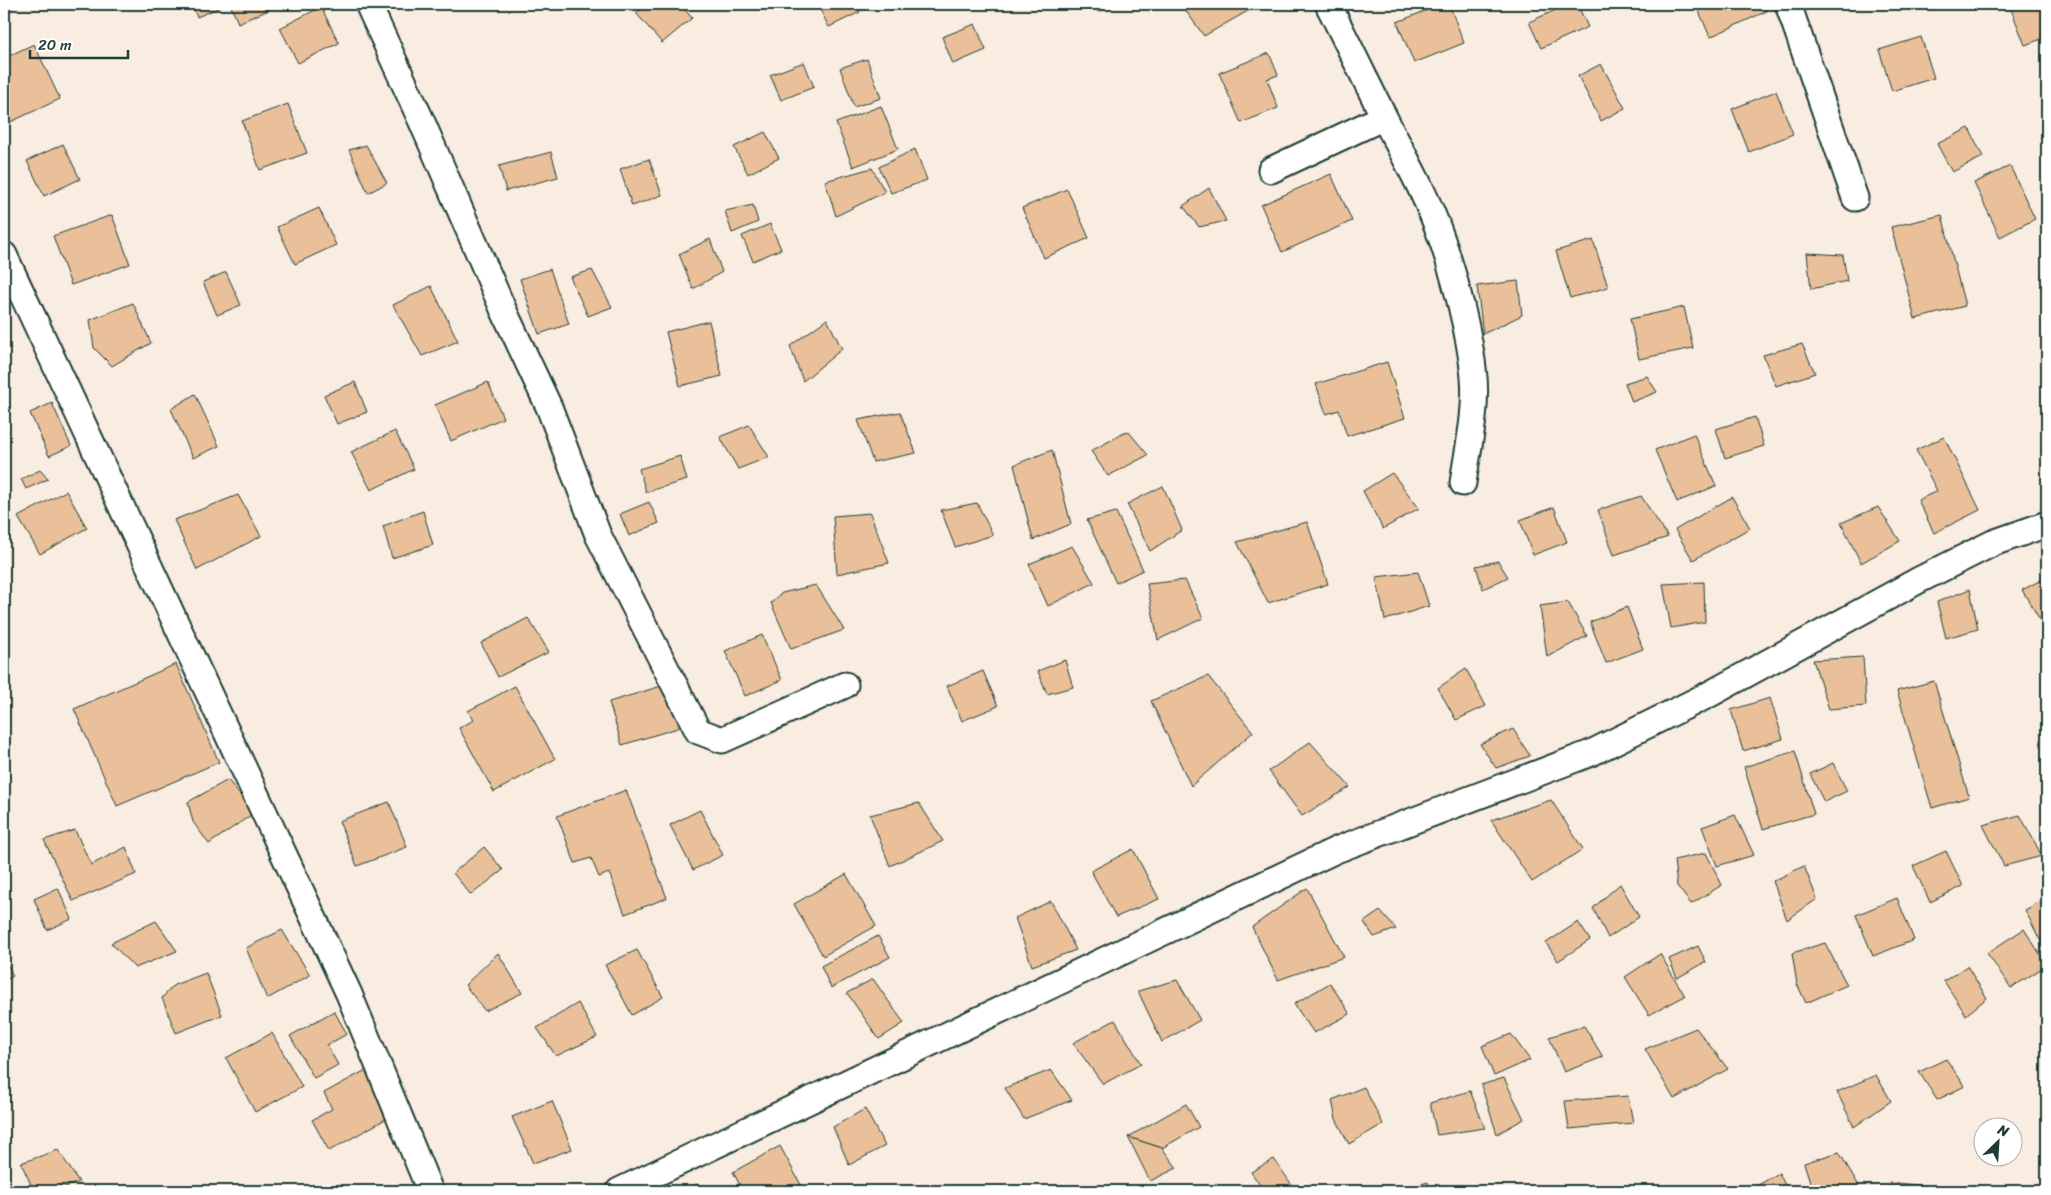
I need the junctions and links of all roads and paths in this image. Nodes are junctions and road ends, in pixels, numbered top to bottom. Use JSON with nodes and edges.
{"nodes":[{"id":1,"x":368,"y":4,"type":"edge"},
{"id":2,"x":1328,"y":4,"type":"edge"},
{"id":3,"x":1788,"y":4,"type":"edge"},
{"id":4,"x":1384,"y":117,"type":"junction"},
{"id":5,"x":1271,"y":170,"type":"dead end"},
{"id":6,"x":1855,"y":198,"type":"dead end"},
{"id":7,"x":4,"y":255,"type":"edge"},
{"id":8,"x":1463,"y":483,"type":"dead end"},
{"id":9,"x":2047,"y":524,"type":"edge"},
{"id":10,"x":845,"y":685,"type":"dead end"},
{"id":11,"x":430,"y":1191,"type":"edge"},
{"id":12,"x":619,"y":1191,"type":"edge"}],
"edges":[{"from":1,"to":10,"type":"street"},
{"from":2,"to":4,"type":"street"},
{"from":3,"to":6,"type":"street"},
{"from":4,"to":5,"type":"street"},
{"from":4,"to":8,"type":"street"},
{"from":7,"to":11,"type":"street"},
{"from":9,"to":12,"type":"street"}]}
